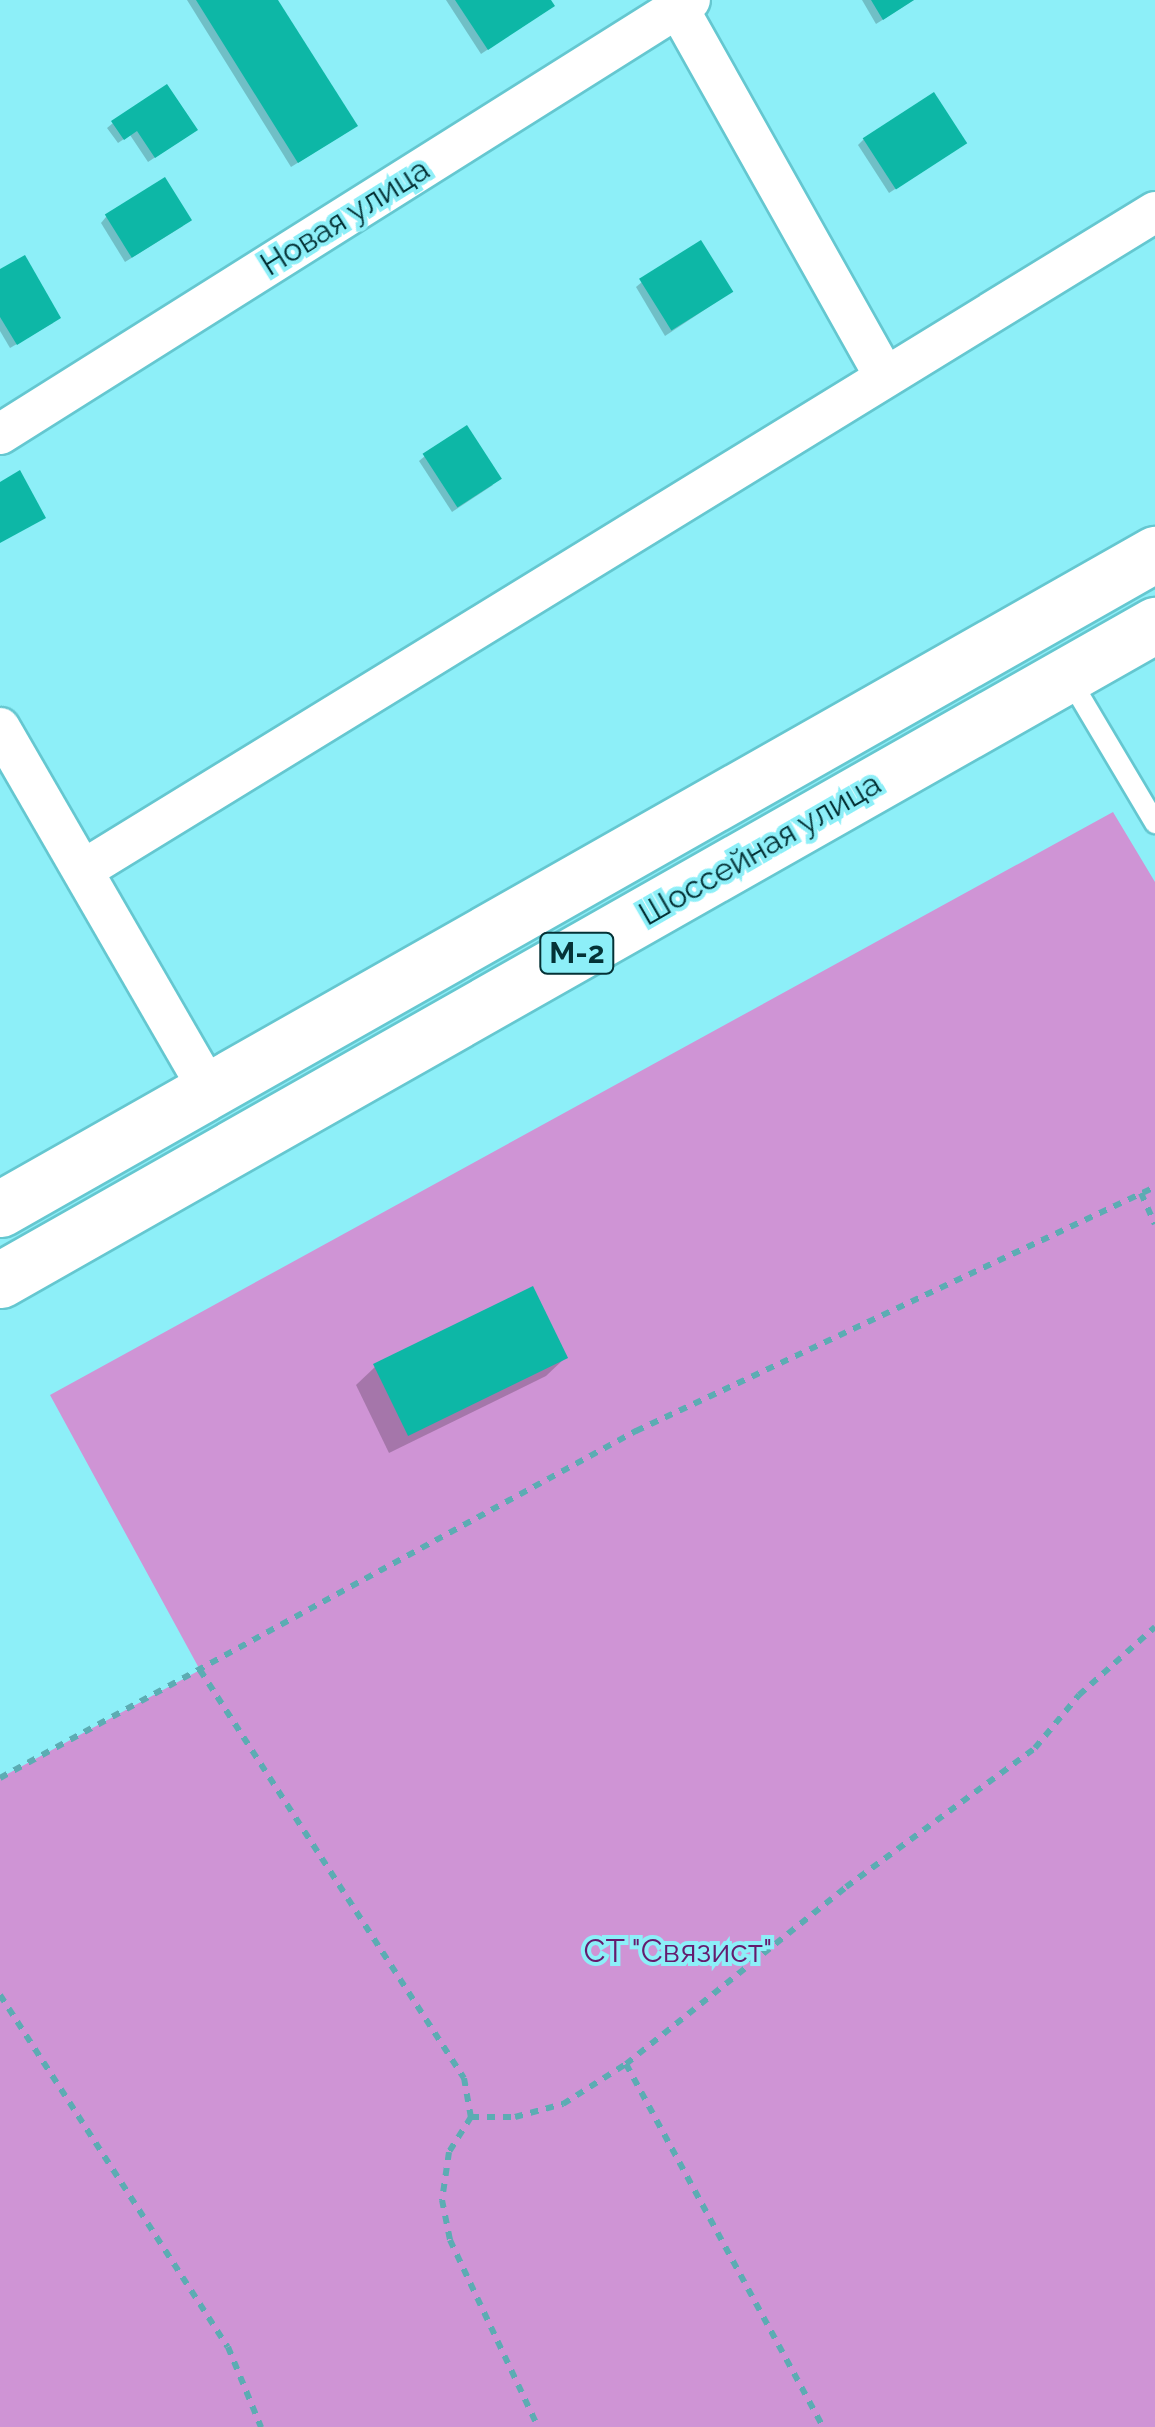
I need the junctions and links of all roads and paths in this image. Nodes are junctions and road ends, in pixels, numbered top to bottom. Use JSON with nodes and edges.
{"nodes":[{"id":1,"x":684,"y":4,"type":"edge"},
{"id":2,"x":1155,"y":212,"type":"edge"},
{"id":3,"x":885,"y":377,"type":"junction"},
{"id":4,"x":0,"y":434,"type":"edge"},
{"id":5,"x":1155,"y":554,"type":"edge"},
{"id":6,"x":1155,"y":625,"type":"edge"},
{"id":7,"x":1067,"y":675,"type":"junction"},
{"id":8,"x":0,"y":728,"type":"edge"},
{"id":9,"x":1155,"y":822,"type":"edge"},
{"id":10,"x":83,"y":870,"type":"junction"},
{"id":11,"x":210,"y":1090,"type":"junction"},
{"id":12,"x":1155,"y":1187,"type":"edge"},
{"id":13,"x":1141,"y":1193,"type":"junction"},
{"id":14,"x":0,"y":1209,"type":"edge"},
{"id":15,"x":1155,"y":1224,"type":"edge"},
{"id":16,"x":0,"y":1280,"type":"edge"},
{"id":17,"x":1155,"y":1626,"type":"edge"},
{"id":18,"x":200,"y":1670,"type":"junction"},
{"id":19,"x":0,"y":1778,"type":"edge"},
{"id":20,"x":0,"y":1995,"type":"edge"},
{"id":21,"x":626,"y":2064,"type":"junction"},
{"id":22,"x":471,"y":2117,"type":"junction"},
{"id":23,"x":261,"y":2427,"type":"edge"},
{"id":24,"x":538,"y":2427,"type":"edge"},
{"id":25,"x":823,"y":2427,"type":"edge"}],
"edges":[{"from":1,"to":3,"type":"street"},
{"from":1,"to":4,"type":"street","name":"Новая улица"},
{"from":2,"to":3,"type":"street"},
{"from":3,"to":10,"type":"street"},
{"from":5,"to":11,"type":"highway","name":"Шоссейная улица","number":"М-2"},
{"from":6,"to":7,"type":"highway","name":"Шоссейная улица","number":"М-2"},
{"from":7,"to":9,"type":"lane"},
{"from":7,"to":16,"type":"highway","name":"Шоссейная улица","number":"М-2"},
{"from":8,"to":10,"type":"street"},
{"from":10,"to":11,"type":"street"},
{"from":11,"to":14,"type":"highway","name":"Шоссейная улица","number":"М-2"},
{"from":12,"to":13,"type":"path"},
{"from":13,"to":15,"type":"path"},
{"from":13,"to":18,"type":"path"},
{"from":17,"to":21,"type":"path"},
{"from":18,"to":19,"type":"path"},
{"from":18,"to":22,"type":"path"},
{"from":20,"to":23,"type":"path"},
{"from":21,"to":22,"type":"path"},
{"from":21,"to":25,"type":"path"},
{"from":22,"to":24,"type":"path"}]}
